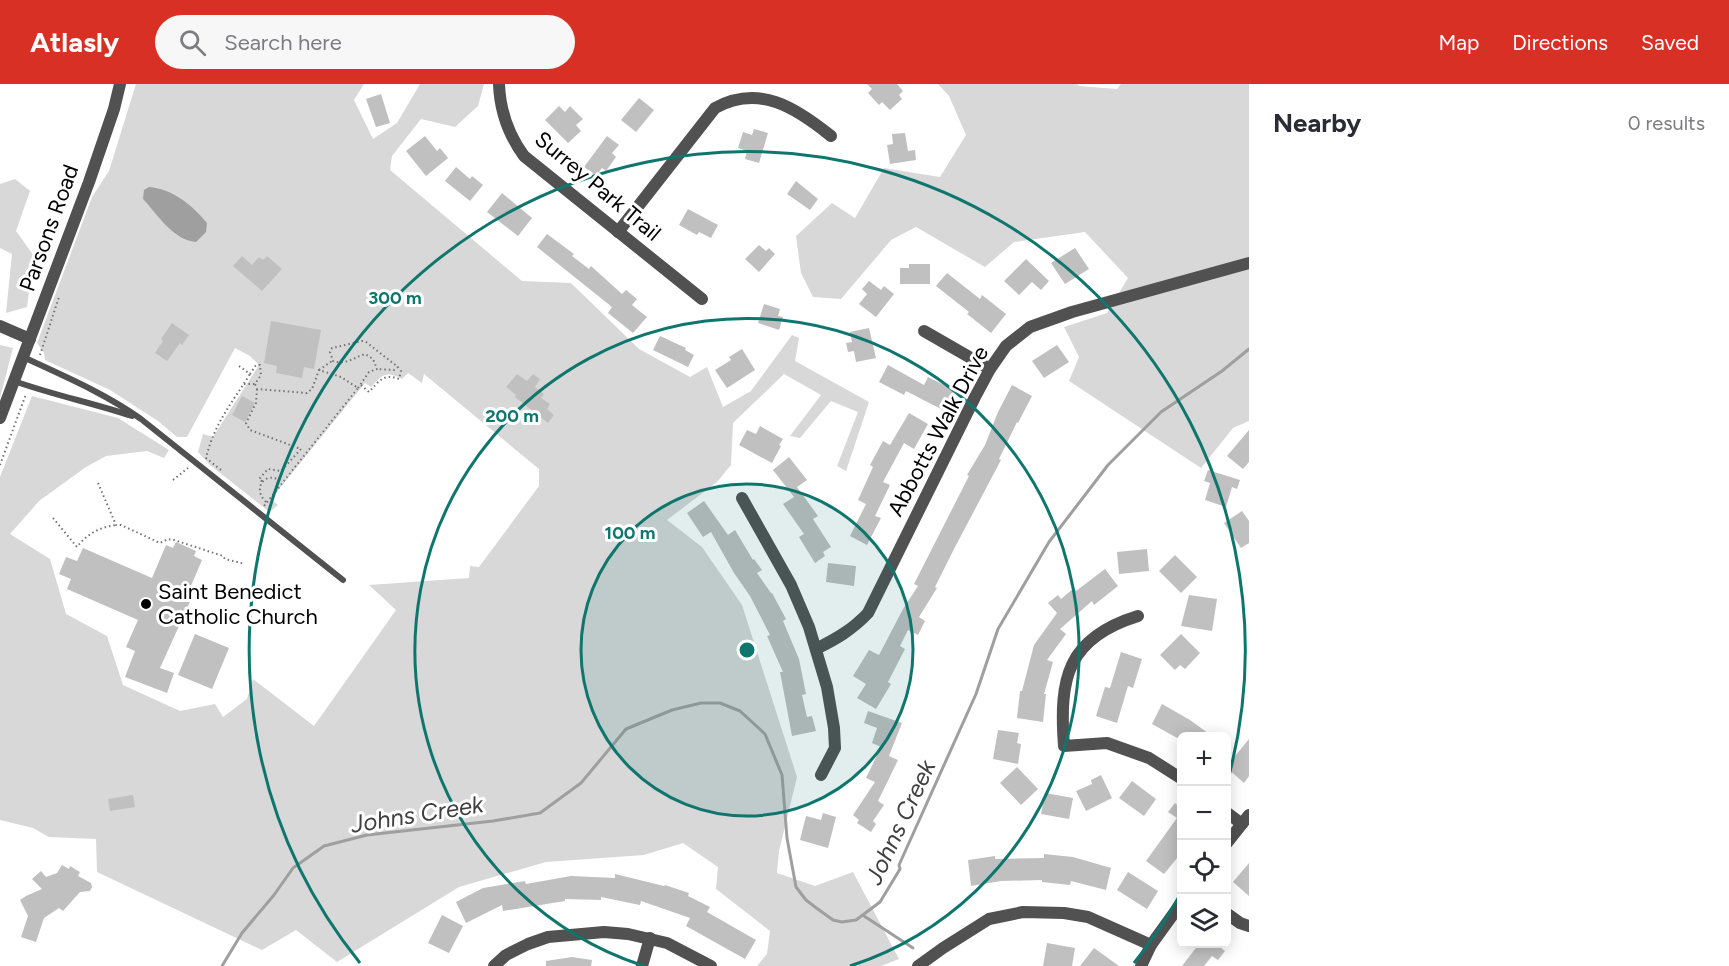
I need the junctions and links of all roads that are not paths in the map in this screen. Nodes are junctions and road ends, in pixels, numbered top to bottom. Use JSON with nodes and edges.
{"nodes":[{"id":1,"x":120,"y":84,"type":"edge"},
{"id":2,"x":499,"y":84,"type":"edge"},
{"id":3,"x":831,"y":136,"type":"dead end"},
{"id":4,"x":618,"y":232,"type":"junction"},
{"id":5,"x":1249,"y":263,"type":"edge"},
{"id":6,"x":702,"y":299,"type":"dead end"},
{"id":7,"x":0,"y":326,"type":"edge"},
{"id":8,"x":924,"y":331,"type":"dead end"},
{"id":9,"x":30,"y":339,"type":"junction"},
{"id":10,"x":23,"y":357,"type":"junction"},
{"id":11,"x":990,"y":369,"type":"junction"},
{"id":12,"x":14,"y":381,"type":"junction"},
{"id":13,"x":0,"y":418,"type":"edge"},
{"id":14,"x":141,"y":419,"type":"junction"},
{"id":15,"x":742,"y":498,"type":"dead end"},
{"id":16,"x":342,"y":580,"type":"dead end"},
{"id":17,"x":1138,"y":616,"type":"dead end"},
{"id":18,"x":816,"y":649,"type":"junction"},
{"id":19,"x":820,"y":775,"type":"dead end"},
{"id":20,"x":1177,"y":776,"type":"edge"},
{"id":21,"x":1231,"y":813,"type":"edge"},
{"id":22,"x":1246,"y":819,"type":"edge"},
{"id":23,"x":1229,"y":840,"type":"edge"},
{"id":24,"x":1177,"y":909,"type":"edge"},
{"id":25,"x":1231,"y":916,"type":"edge"},
{"id":26,"x":1249,"y":926,"type":"edge"},
{"id":27,"x":650,"y":938,"type":"junction"},
{"id":28,"x":1151,"y":945,"type":"junction"},
{"id":29,"x":494,"y":966,"type":"edge"},
{"id":30,"x":642,"y":966,"type":"edge"},
{"id":31,"x":711,"y":966,"type":"edge"},
{"id":32,"x":918,"y":966,"type":"edge"},
{"id":33,"x":1141,"y":966,"type":"edge"}],
"edges":[{"from":1,"to":9,"type":"street","name":"Parsons Road"},
{"from":2,"to":4,"type":"street","name":"Surrey Park Trail"},
{"from":3,"to":4,"type":"street"},
{"from":4,"to":6,"type":"street","name":"Surrey Park Trail"},
{"from":5,"to":11,"type":"street","name":"Abbotts Walk Drive"},
{"from":7,"to":9,"type":"street"},
{"from":8,"to":11,"type":"street"},
{"from":9,"to":10,"type":"street","name":"Parsons Road"},
{"from":10,"to":12,"type":"street","name":"Parsons Road"},
{"from":10,"to":14,"type":"lane"},
{"from":11,"to":18,"type":"street","name":"Abbotts Walk Drive"},
{"from":12,"to":13,"type":"street","name":"Parsons Road"},
{"from":12,"to":14,"type":"lane"},
{"from":14,"to":16,"type":"lane"},
{"from":15,"to":18,"type":"street"},
{"from":17,"to":20,"type":"street"},
{"from":18,"to":19,"type":"street"},
{"from":21,"to":22,"type":"street"},
{"from":22,"to":23,"type":"street"},
{"from":24,"to":28,"type":"street"},
{"from":25,"to":26,"type":"street"},
{"from":27,"to":29,"type":"street"},
{"from":27,"to":30,"type":"street"},
{"from":27,"to":31,"type":"street"},
{"from":28,"to":32,"type":"street"},
{"from":28,"to":33,"type":"street"}]}
